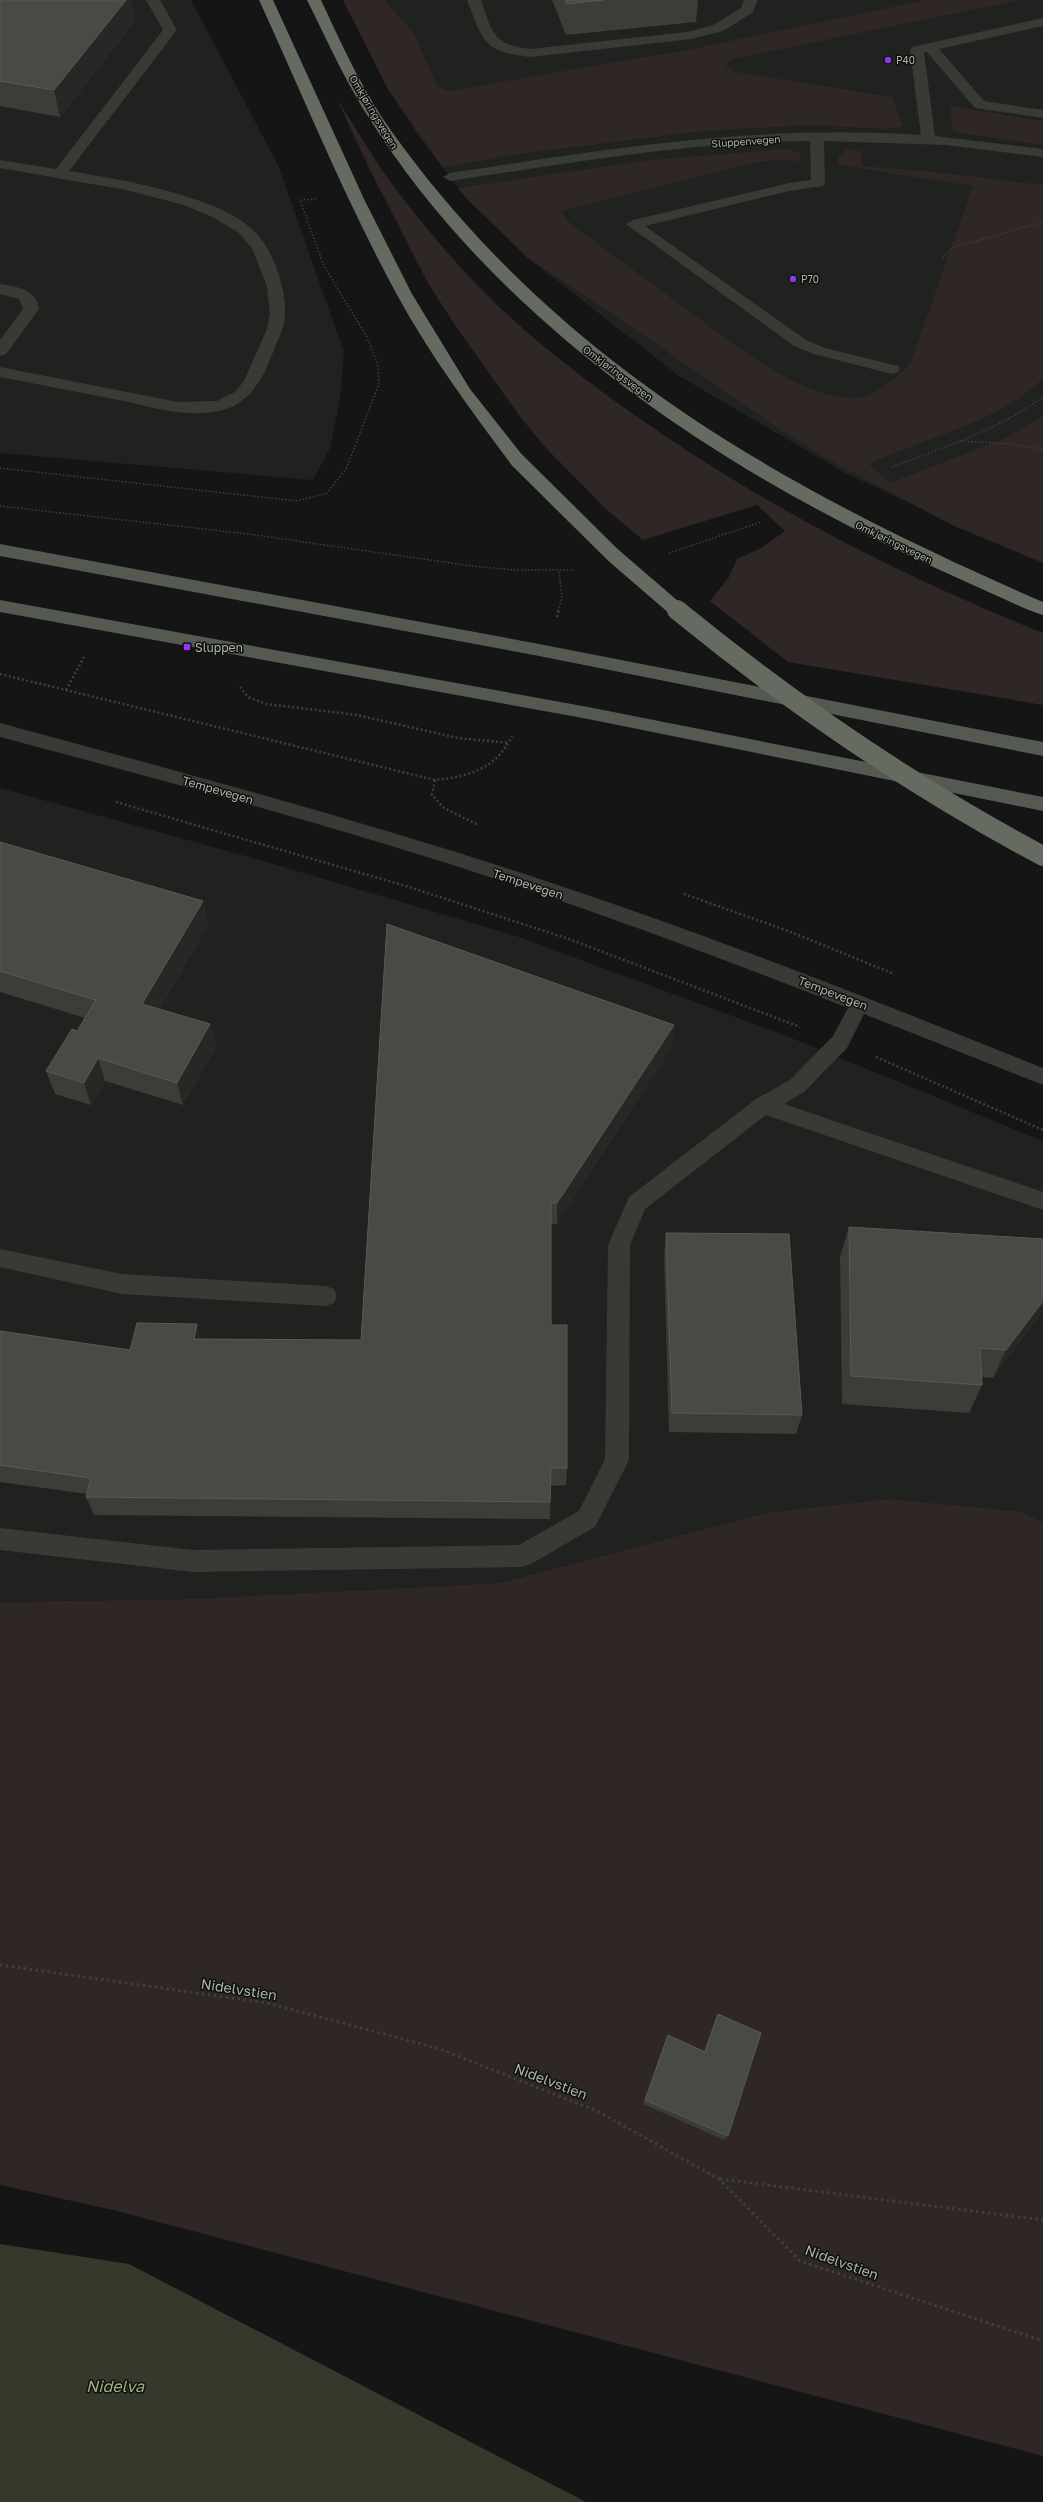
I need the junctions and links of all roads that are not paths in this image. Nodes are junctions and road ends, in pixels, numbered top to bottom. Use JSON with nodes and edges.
{"nodes":[{"id":1,"x":153,"y":0,"type":"edge"},
{"id":2,"x":266,"y":0,"type":"edge"},
{"id":3,"x":314,"y":0,"type":"edge"},
{"id":4,"x":474,"y":0,"type":"edge"},
{"id":5,"x":751,"y":0,"type":"edge"},
{"id":6,"x":1043,"y":22,"type":"edge"},
{"id":7,"x":930,"y":47,"type":"junction"},
{"id":8,"x":1043,"y":114,"type":"edge"},
{"id":9,"x":816,"y":137,"type":"junction"},
{"id":10,"x":929,"y":140,"type":"junction"},
{"id":11,"x":1043,"y":153,"type":"edge"},
{"id":12,"x":0,"y":164,"type":"edge"},
{"id":13,"x":59,"y":175,"type":"junction"},
{"id":14,"x":450,"y":177,"type":"dead end"},
{"id":15,"x":0,"y":289,"type":"edge"},
{"id":16,"x":0,"y":351,"type":"edge"},
{"id":17,"x":892,"y":370,"type":"dead end"},
{"id":18,"x":0,"y":372,"type":"edge"},
{"id":19,"x":0,"y":550,"type":"edge"},
{"id":20,"x":0,"y":606,"type":"edge"},
{"id":21,"x":1043,"y":609,"type":"edge"},
{"id":22,"x":0,"y":730,"type":"edge"},
{"id":23,"x":1043,"y":749,"type":"edge"},
{"id":24,"x":1043,"y":804,"type":"edge"},
{"id":25,"x":1043,"y":856,"type":"edge"},
{"id":26,"x":860,"y":1003,"type":"junction"},
{"id":27,"x":1043,"y":1077,"type":"edge"},
{"id":28,"x":763,"y":1105,"type":"junction"},
{"id":29,"x":1043,"y":1201,"type":"edge"},
{"id":30,"x":0,"y":1258,"type":"edge"},
{"id":31,"x":326,"y":1296,"type":"dead end"},
{"id":32,"x":0,"y":1539,"type":"edge"}],
"edges":[{"from":1,"to":13,"type":"street"},
{"from":2,"to":25,"type":"highway","bridge":true},
{"from":3,"to":21,"type":"highway","name":"Omkjøringsvegen"},
{"from":4,"to":5,"type":"street"},
{"from":6,"to":7,"type":"street"},
{"from":7,"to":8,"type":"street"},
{"from":7,"to":10,"type":"street"},
{"from":9,"to":10,"type":"street","name":"Sluppenvegen"},
{"from":9,"to":14,"type":"street","name":"Sluppenvegen"},
{"from":9,"to":17,"type":"street"},
{"from":10,"to":11,"type":"street","name":"Sluppenvegen"},
{"from":12,"to":13,"type":"street"},
{"from":13,"to":18,"type":"street"},
{"from":15,"to":16,"type":"street"},
{"from":19,"to":23,"type":"main road"},
{"from":20,"to":24,"type":"main road"},
{"from":22,"to":26,"type":"street","name":"Tempevegen"},
{"from":26,"to":27,"type":"street","name":"Tempevegen"},
{"from":26,"to":28,"type":"street"},
{"from":28,"to":29,"type":"street"},
{"from":28,"to":32,"type":"street"},
{"from":30,"to":31,"type":"street"}]}
